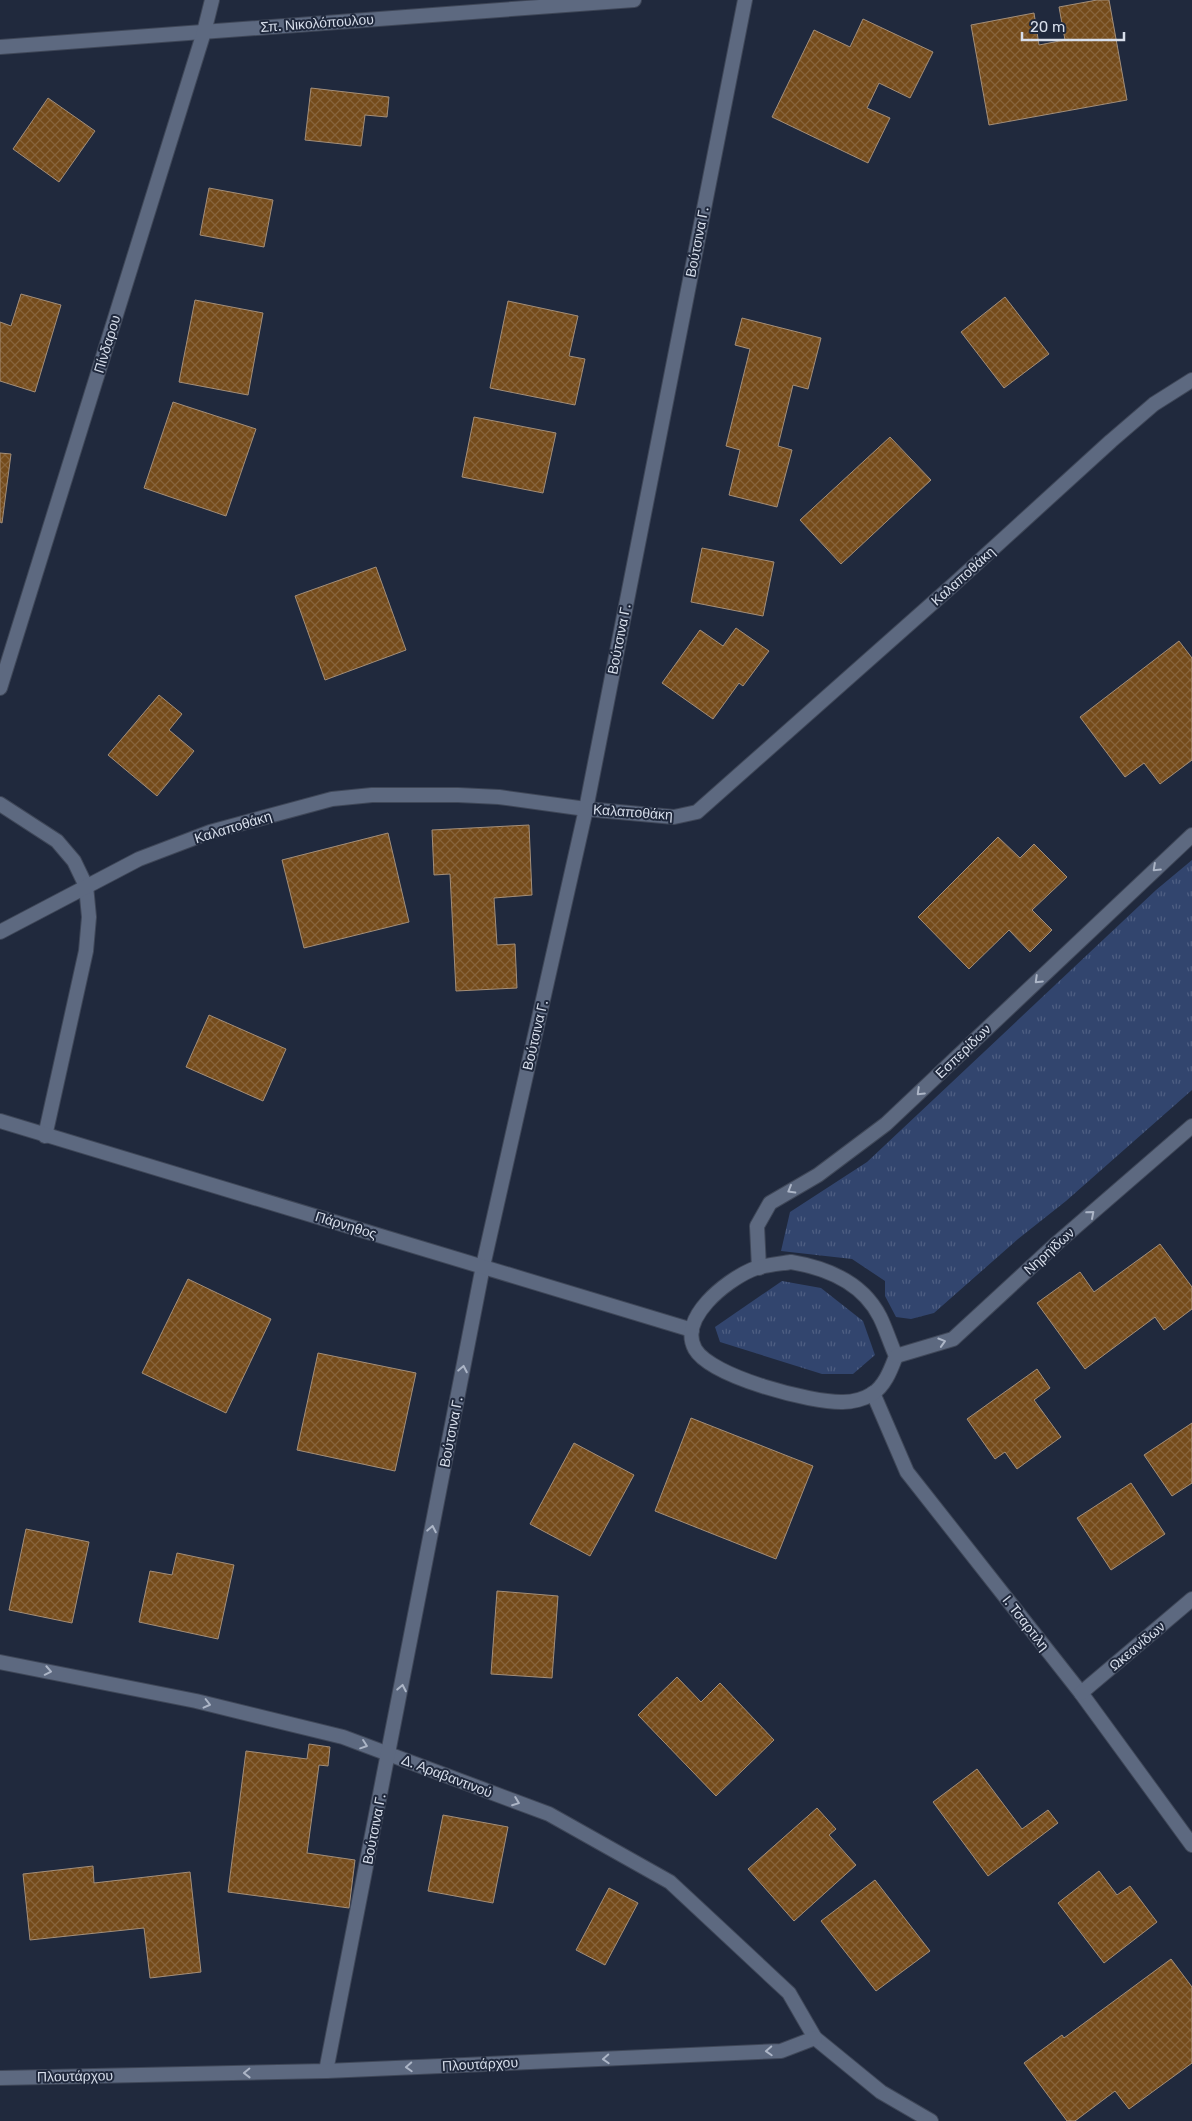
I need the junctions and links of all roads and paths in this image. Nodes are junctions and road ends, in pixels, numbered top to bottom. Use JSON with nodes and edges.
{"nodes":[{"id":1,"x":212,"y":0,"type":"edge"},
{"id":2,"x":634,"y":0,"type":"edge"},
{"id":3,"x":745,"y":0,"type":"edge"},
{"id":4,"x":204,"y":32,"type":"junction"},
{"id":5,"x":0,"y":47,"type":"edge"},
{"id":6,"x":1192,"y":380,"type":"edge"},
{"id":7,"x":0,"y":688,"type":"edge"},
{"id":8,"x":0,"y":804,"type":"edge"},
{"id":9,"x":586,"y":809,"type":"junction"},
{"id":10,"x":1192,"y":835,"type":"edge"},
{"id":11,"x":86,"y":886,"type":"junction"},
{"id":12,"x":0,"y":932,"type":"edge"},
{"id":13,"x":0,"y":1121,"type":"edge"},
{"id":14,"x":1192,"y":1126,"type":"edge"},
{"id":15,"x":45,"y":1136,"type":"junction"},
{"id":16,"x":483,"y":1266,"type":"junction"},
{"id":17,"x":759,"y":1268,"type":"junction"},
{"id":18,"x":692,"y":1330,"type":"junction"},
{"id":19,"x":896,"y":1356,"type":"junction"},
{"id":20,"x":873,"y":1393,"type":"junction"},
{"id":21,"x":1192,"y":1599,"type":"edge"},
{"id":22,"x":0,"y":1662,"type":"edge"},
{"id":23,"x":1081,"y":1693,"type":"junction"},
{"id":24,"x":389,"y":1753,"type":"junction"},
{"id":25,"x":1192,"y":1845,"type":"edge"},
{"id":26,"x":815,"y":2038,"type":"junction"},
{"id":27,"x":326,"y":2071,"type":"junction"},
{"id":28,"x":0,"y":2078,"type":"edge"},
{"id":29,"x":931,"y":2121,"type":"edge"}],
"edges":[{"from":1,"to":4,"type":"street","name":"Πίνδαρου"},
{"from":2,"to":4,"type":"street","name":"Σπ. Νικολόπουλου"},
{"from":3,"to":9,"type":"street","name":"Βούτσινα Γ."},
{"from":4,"to":5,"type":"street","name":"Σπ. Νικολόπουλου"},
{"from":4,"to":7,"type":"street","name":"Πίνδαρου"},
{"from":6,"to":9,"type":"street","name":"Καλαποθάκη"},
{"from":8,"to":11,"type":"street"},
{"from":9,"to":11,"type":"street","name":"Καλαποθάκη"},
{"from":9,"to":16,"type":"street","name":"Βούτσινα Γ."},
{"from":10,"to":17,"type":"street","name":"Εσπερίδων","one_way":true},
{"from":11,"to":12,"type":"street","name":"Καλαποθάκη"},
{"from":11,"to":15,"type":"street"},
{"from":13,"to":15,"type":"street","name":"Πάρνηθος"},
{"from":19,"to":14,"type":"street","name":"Νηρηϊδων","one_way":true},
{"from":15,"to":16,"type":"street","name":"Πάρνηθος"},
{"from":16,"to":18,"type":"street","name":"Πάρνηθος"},
{"from":24,"to":16,"type":"street","name":"Βούτσινα Γ.","one_way":true},
{"from":17,"to":18,"type":"street"},
{"from":17,"to":19,"type":"street"},
{"from":18,"to":20,"type":"street"},
{"from":19,"to":20,"type":"street"},
{"from":20,"to":23,"type":"street","name":"Ι. Τσαρτιλη"},
{"from":21,"to":23,"type":"street","name":"Ωκεανίδων"},
{"from":22,"to":24,"type":"street","name":"Δ. Αραβαντινού","one_way":true},
{"from":23,"to":25,"type":"street","name":"Ι. Τσαρτιλη"},
{"from":24,"to":26,"type":"street","name":"Δ. Αραβαντινού","one_way":true},
{"from":24,"to":27,"type":"street","name":"Βούτσινα Γ."},
{"from":26,"to":27,"type":"street","name":"Πλουτάρχου","one_way":true},
{"from":26,"to":29,"type":"street"},
{"from":27,"to":28,"type":"street","name":"Πλουτάρχου","one_way":true}]}
